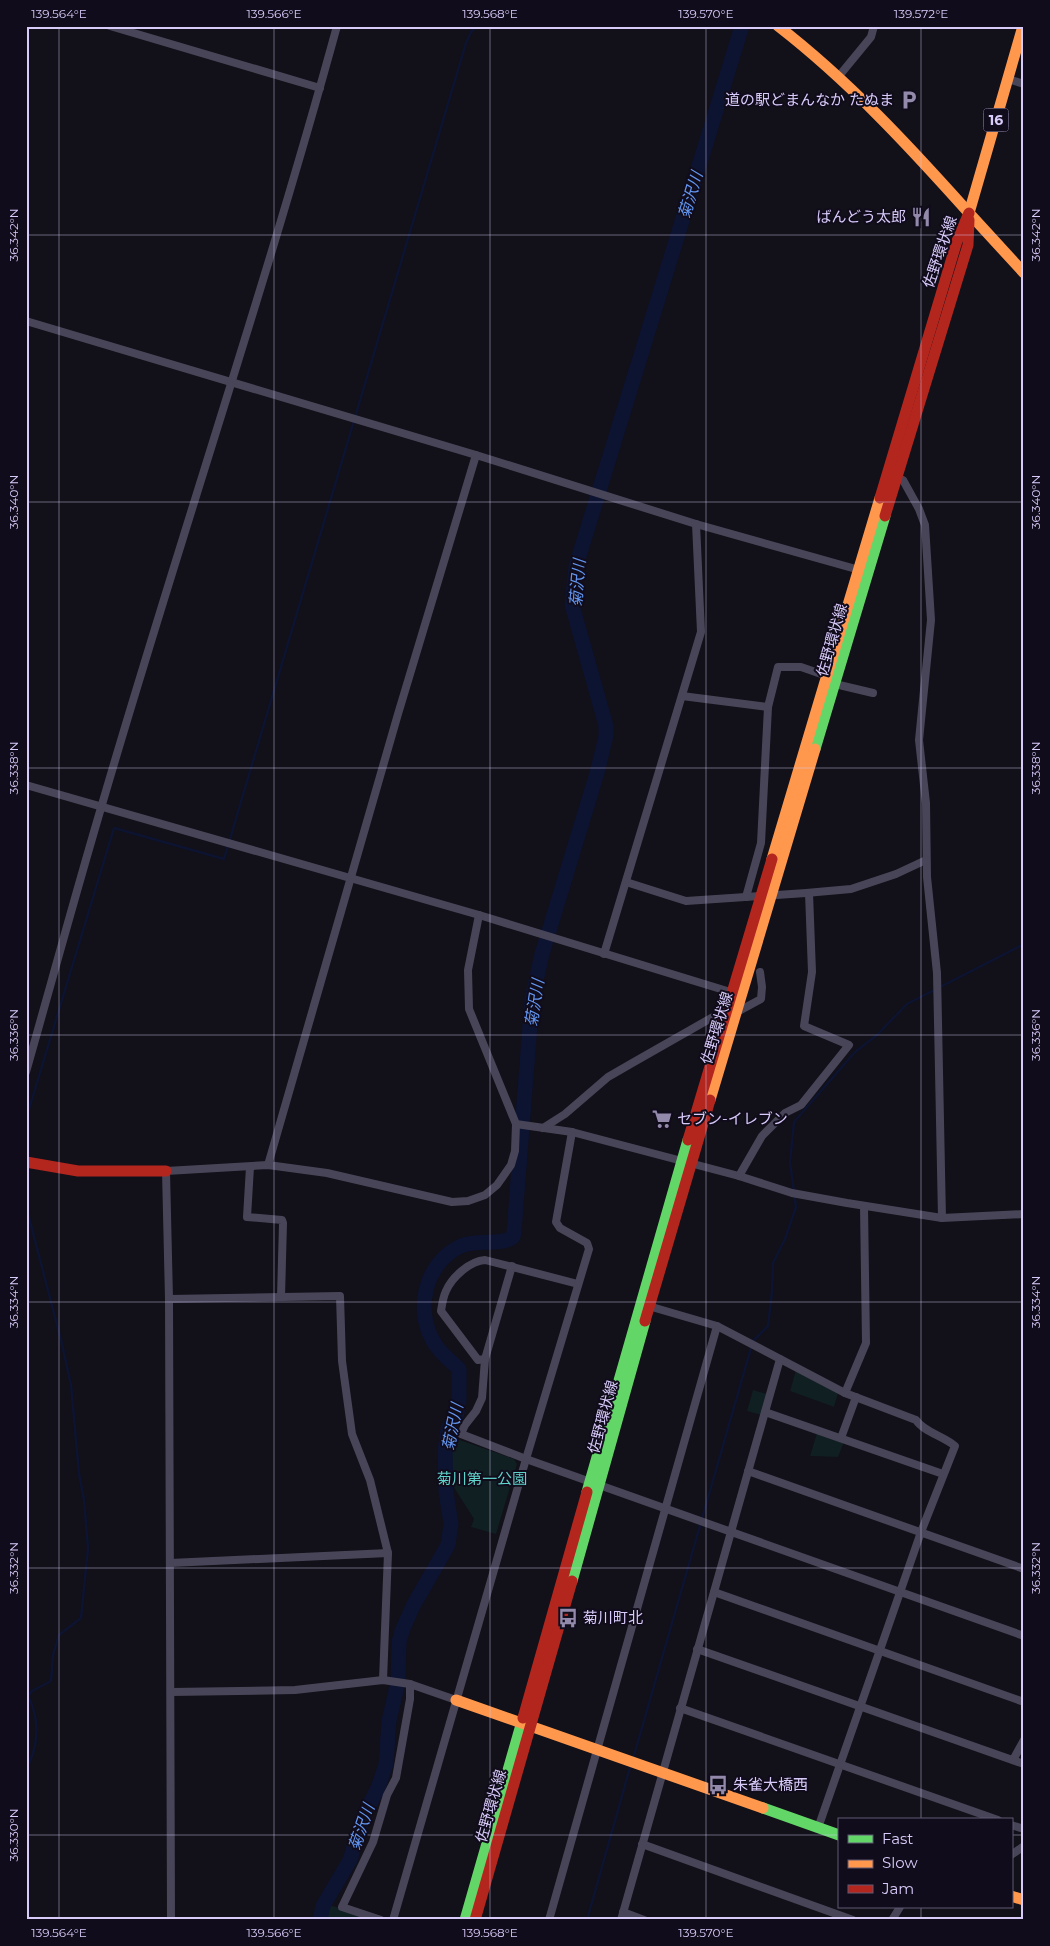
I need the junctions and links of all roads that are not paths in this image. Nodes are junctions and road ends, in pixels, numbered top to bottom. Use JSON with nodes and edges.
{"nodes":[{"id":1,"x":110,"y":26,"type":"edge"},
{"id":2,"x":337,"y":26,"type":"edge"},
{"id":3,"x":778,"y":26,"type":"edge"},
{"id":4,"x":874,"y":26,"type":"edge"},
{"id":5,"x":1022,"y":26,"type":"edge"},
{"id":6,"x":839,"y":76,"type":"junction"},
{"id":7,"x":1008,"y":79,"type":"junction"},
{"id":8,"x":1024,"y":84,"type":"edge"},
{"id":9,"x":320,"y":88,"type":"junction"},
{"id":10,"x":969,"y":213,"type":"junction"},
{"id":11,"x":1024,"y":273,"type":"edge"},
{"id":12,"x":26,"y":321,"type":"edge"},
{"id":13,"x":231,"y":382,"type":"junction"},
{"id":14,"x":476,"y":455,"type":"junction"},
{"id":15,"x":892,"y":477,"type":"junction"},
{"id":16,"x":696,"y":524,"type":"junction"},
{"id":17,"x":864,"y":571,"type":"junction"},
{"id":18,"x":831,"y":680,"type":"junction"},
{"id":19,"x":873,"y":693,"type":"dead end"},
{"id":20,"x":682,"y":696,"type":"junction"},
{"id":21,"x":768,"y":707,"type":"junction"},
{"id":22,"x":26,"y":785,"type":"edge"},
{"id":23,"x":101,"y":808,"type":"junction"},
{"id":24,"x":926,"y":860,"type":"junction"},
{"id":25,"x":351,"y":879,"type":"junction"},
{"id":26,"x":626,"y":882,"type":"junction"},
{"id":27,"x":809,"y":893,"type":"junction"},
{"id":28,"x":767,"y":896,"type":"junction"},
{"id":29,"x":746,"y":897,"type":"junction"},
{"id":30,"x":479,"y":914,"type":"junction"},
{"id":31,"x":604,"y":954,"type":"junction"},
{"id":32,"x":760,"y":972,"type":"dead end"},
{"id":33,"x":737,"y":994,"type":"junction"},
{"id":34,"x":737,"y":1012,"type":"junction"},
{"id":35,"x":725,"y":1015,"type":"junction"},
{"id":36,"x":26,"y":1072,"type":"edge"},
{"id":37,"x":516,"y":1124,"type":"junction"},
{"id":38,"x":543,"y":1128,"type":"junction"},
{"id":39,"x":572,"y":1132,"type":"junction"},
{"id":40,"x":26,"y":1162,"type":"edge"},
{"id":41,"x":687,"y":1162,"type":"junction"},
{"id":42,"x":268,"y":1165,"type":"junction"},
{"id":43,"x":250,"y":1167,"type":"junction"},
{"id":44,"x":166,"y":1172,"type":"junction"},
{"id":45,"x":739,"y":1176,"type":"junction"},
{"id":46,"x":864,"y":1206,"type":"junction"},
{"id":47,"x":1024,"y":1214,"type":"edge"},
{"id":48,"x":942,"y":1218,"type":"junction"},
{"id":49,"x":512,"y":1266,"type":"junction"},
{"id":50,"x":578,"y":1284,"type":"junction"},
{"id":51,"x":281,"y":1297,"type":"junction"},
{"id":52,"x":169,"y":1299,"type":"junction"},
{"id":53,"x":644,"y":1305,"type":"junction"},
{"id":54,"x":717,"y":1326,"type":"junction"},
{"id":55,"x":485,"y":1359,"type":"junction"},
{"id":56,"x":780,"y":1359,"type":"junction"},
{"id":57,"x":845,"y":1393,"type":"junction"},
{"id":58,"x":856,"y":1397,"type":"junction"},
{"id":59,"x":765,"y":1412,"type":"junction"},
{"id":60,"x":841,"y":1438,"type":"junction"},
{"id":61,"x":526,"y":1459,"type":"junction"},
{"id":62,"x":748,"y":1471,"type":"junction"},
{"id":63,"x":943,"y":1474,"type":"junction"},
{"id":64,"x":594,"y":1483,"type":"junction"},
{"id":65,"x":667,"y":1509,"type":"junction"},
{"id":66,"x":731,"y":1532,"type":"junction"},
{"id":67,"x":921,"y":1532,"type":"junction"},
{"id":68,"x":388,"y":1553,"type":"junction"},
{"id":69,"x":170,"y":1563,"type":"junction"},
{"id":70,"x":1024,"y":1569,"type":"edge"},
{"id":71,"x":900,"y":1591,"type":"junction"},
{"id":72,"x":714,"y":1592,"type":"junction"},
{"id":73,"x":1024,"y":1636,"type":"edge"},
{"id":74,"x":698,"y":1649,"type":"junction"},
{"id":75,"x":880,"y":1651,"type":"junction"},
{"id":76,"x":383,"y":1680,"type":"junction"},
{"id":77,"x":410,"y":1684,"type":"junction"},
{"id":78,"x":171,"y":1692,"type":"junction"},
{"id":79,"x":456,"y":1700,"type":"junction"},
{"id":80,"x":1024,"y":1702,"type":"edge"},
{"id":81,"x":861,"y":1707,"type":"junction"},
{"id":82,"x":680,"y":1708,"type":"junction"},
{"id":83,"x":525,"y":1724,"type":"junction"},
{"id":84,"x":1024,"y":1740,"type":"edge"},
{"id":85,"x":598,"y":1750,"type":"junction"},
{"id":86,"x":1013,"y":1760,"type":"junction"},
{"id":87,"x":840,"y":1764,"type":"junction"},
{"id":88,"x":1024,"y":1764,"type":"edge"},
{"id":89,"x":663,"y":1773,"type":"junction"},
{"id":90,"x":992,"y":1818,"type":"edge"},
{"id":91,"x":1012,"y":1825,"type":"edge"},
{"id":92,"x":818,"y":1828,"type":"junction"},
{"id":93,"x":1024,"y":1829,"type":"edge"},
{"id":94,"x":838,"y":1835,"type":"edge"},
{"id":95,"x":642,"y":1844,"type":"junction"},
{"id":96,"x":1024,"y":1846,"type":"edge"},
{"id":97,"x":1012,"y":1855,"type":"edge"},
{"id":98,"x":1012,"y":1896,"type":"edge"},
{"id":99,"x":1024,"y":1900,"type":"edge"},
{"id":100,"x":899,"y":1908,"type":"edge"},
{"id":101,"x":622,"y":1916,"type":"edge"},
{"id":102,"x":171,"y":1920,"type":"edge"},
{"id":103,"x":381,"y":1920,"type":"edge"},
{"id":104,"x":393,"y":1920,"type":"edge"},
{"id":105,"x":465,"y":1920,"type":"edge"},
{"id":106,"x":475,"y":1920,"type":"edge"},
{"id":107,"x":550,"y":1920,"type":"edge"},
{"id":108,"x":644,"y":1920,"type":"edge"},
{"id":109,"x":853,"y":1920,"type":"edge"},
{"id":110,"x":892,"y":1920,"type":"edge"}],
"edges":[{"from":1,"to":9,"type":"street"},
{"from":2,"to":9,"type":"street"},
{"from":3,"to":6,"type":"main road"},
{"from":4,"to":6,"type":"street"},
{"from":5,"to":7,"type":"main road","number":"16"},
{"from":6,"to":10,"type":"main road"},
{"from":7,"to":8,"type":"street"},
{"from":7,"to":10,"type":"main road","number":"16"},
{"from":9,"to":13,"type":"street"},
{"from":10,"to":11,"type":"main road"},
{"from":10,"to":15,"type":"main road","name":"佐野環状線"},
{"from":12,"to":13,"type":"street"},
{"from":13,"to":14,"type":"street"},
{"from":13,"to":23,"type":"street"},
{"from":14,"to":16,"type":"street"},
{"from":14,"to":25,"type":"street"},
{"from":15,"to":17,"type":"main road","name":"佐野環状線"},
{"from":15,"to":24,"type":"street"},
{"from":16,"to":17,"type":"street"},
{"from":16,"to":20,"type":"street"},
{"from":17,"to":18,"type":"main road","name":"佐野環状線"},
{"from":18,"to":19,"type":"street"},
{"from":18,"to":21,"type":"street"},
{"from":18,"to":28,"type":"main road","name":"佐野環状線"},
{"from":20,"to":21,"type":"street"},
{"from":20,"to":26,"type":"street"},
{"from":21,"to":29,"type":"street"},
{"from":22,"to":23,"type":"street"},
{"from":23,"to":25,"type":"street"},
{"from":23,"to":36,"type":"street"},
{"from":24,"to":27,"type":"street"},
{"from":24,"to":48,"type":"street"},
{"from":25,"to":30,"type":"street"},
{"from":25,"to":42,"type":"street"},
{"from":26,"to":29,"type":"street"},
{"from":26,"to":31,"type":"street"},
{"from":27,"to":28,"type":"street"},
{"from":27,"to":45,"type":"street"},
{"from":28,"to":29,"type":"street"},
{"from":28,"to":33,"type":"main road","name":"佐野環状線"},
{"from":30,"to":31,"type":"street"},
{"from":30,"to":37,"type":"street"},
{"from":31,"to":33,"type":"street"},
{"from":32,"to":34,"type":"street"},
{"from":33,"to":34,"type":"main road","name":"佐野環状線"},
{"from":33,"to":35,"type":"main road","name":"佐野環状線"},
{"from":34,"to":35,"type":"street"},
{"from":34,"to":41,"type":"main road","name":"佐野環状線"},
{"from":35,"to":38,"type":"street"},
{"from":35,"to":41,"type":"main road","name":"佐野環状線"},
{"from":37,"to":38,"type":"street"},
{"from":37,"to":42,"type":"street"},
{"from":38,"to":39,"type":"street"},
{"from":39,"to":41,"type":"street"},
{"from":39,"to":50,"type":"street"},
{"from":40,"to":44,"type":"main road"},
{"from":41,"to":45,"type":"street"},
{"from":41,"to":53,"type":"main road","name":"佐野環状線"},
{"from":42,"to":43,"type":"street"},
{"from":43,"to":44,"type":"street"},
{"from":43,"to":51,"type":"street"},
{"from":44,"to":52,"type":"street"},
{"from":45,"to":46,"type":"street"},
{"from":46,"to":48,"type":"street"},
{"from":46,"to":57,"type":"street"},
{"from":47,"to":48,"type":"street"},
{"from":49,"to":50,"type":"street"},
{"from":49,"to":55,"type":"street"},
{"from":49,"to":55,"type":"street"},
{"from":50,"to":61,"type":"street"},
{"from":51,"to":52,"type":"street"},
{"from":51,"to":68,"type":"street"},
{"from":52,"to":69,"type":"street"},
{"from":53,"to":54,"type":"street"},
{"from":53,"to":64,"type":"main road","name":"佐野環状線"},
{"from":54,"to":56,"type":"street"},
{"from":54,"to":65,"type":"street"},
{"from":55,"to":61,"type":"street"},
{"from":56,"to":57,"type":"street"},
{"from":56,"to":59,"type":"street"},
{"from":57,"to":58,"type":"street"},
{"from":58,"to":60,"type":"street"},
{"from":58,"to":63,"type":"street"},
{"from":59,"to":60,"type":"street"},
{"from":59,"to":62,"type":"street"},
{"from":60,"to":63,"type":"street"},
{"from":61,"to":64,"type":"street"},
{"from":61,"to":79,"type":"street"},
{"from":62,"to":66,"type":"street"},
{"from":62,"to":67,"type":"street"},
{"from":63,"to":67,"type":"street"},
{"from":64,"to":65,"type":"street"},
{"from":64,"to":83,"type":"main road","name":"佐野環状線"},
{"from":65,"to":66,"type":"street"},
{"from":65,"to":85,"type":"street"},
{"from":66,"to":71,"type":"street"},
{"from":66,"to":72,"type":"street"},
{"from":67,"to":70,"type":"street"},
{"from":67,"to":71,"type":"street"},
{"from":68,"to":69,"type":"street"},
{"from":68,"to":76,"type":"street"},
{"from":69,"to":78,"type":"street"},
{"from":71,"to":73,"type":"street"},
{"from":71,"to":75,"type":"street"},
{"from":72,"to":74,"type":"street"},
{"from":72,"to":75,"type":"street"},
{"from":74,"to":81,"type":"street"},
{"from":74,"to":82,"type":"street"},
{"from":75,"to":80,"type":"street"},
{"from":75,"to":81,"type":"street"},
{"from":76,"to":77,"type":"street"},
{"from":76,"to":78,"type":"street"},
{"from":77,"to":79,"type":"street"},
{"from":77,"to":103,"type":"street"},
{"from":78,"to":102,"type":"street"},
{"from":79,"to":83,"type":"main road"},
{"from":79,"to":104,"type":"street"},
{"from":81,"to":86,"type":"street"},
{"from":81,"to":87,"type":"street"},
{"from":82,"to":87,"type":"street"},
{"from":82,"to":89,"type":"street"},
{"from":83,"to":85,"type":"main road"},
{"from":83,"to":105,"type":"main road","name":"佐野環状線"},
{"from":83,"to":106,"type":"main road","name":"佐野環状線"},
{"from":84,"to":86,"type":"street"},
{"from":85,"to":89,"type":"main road"},
{"from":85,"to":107,"type":"street"},
{"from":86,"to":88,"type":"street"},
{"from":87,"to":90,"type":"street"},
{"from":87,"to":92,"type":"street"},
{"from":89,"to":92,"type":"main road"},
{"from":89,"to":95,"type":"street"},
{"from":91,"to":93,"type":"street"},
{"from":92,"to":94,"type":"main road"},
{"from":95,"to":101,"type":"street"},
{"from":95,"to":109,"type":"street"},
{"from":96,"to":97,"type":"street"},
{"from":98,"to":99,"type":"main road"},
{"from":100,"to":110,"type":"street"},
{"from":101,"to":108,"type":"street"}]}
